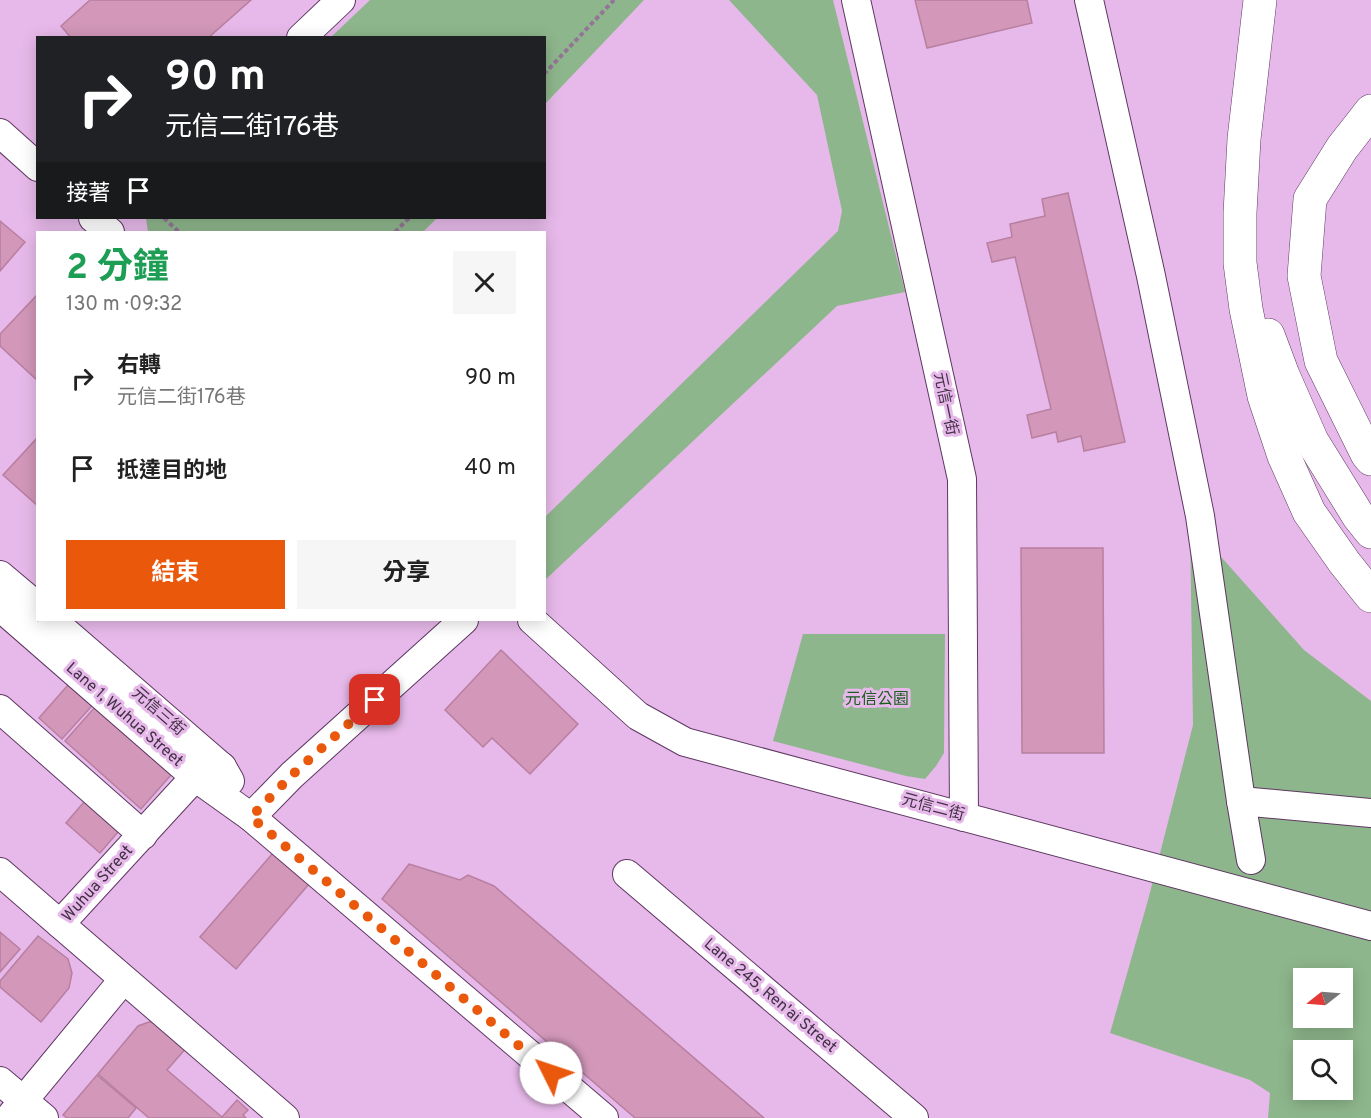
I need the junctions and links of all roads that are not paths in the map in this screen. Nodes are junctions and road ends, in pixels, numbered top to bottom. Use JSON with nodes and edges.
{"nodes":[{"id":1,"x":341,"y":0,"type":"edge"},
{"id":2,"x":856,"y":0,"type":"edge"},
{"id":3,"x":1089,"y":0,"type":"edge"},
{"id":4,"x":1260,"y":0,"type":"edge"},
{"id":5,"x":303,"y":36,"type":"edge"},
{"id":6,"x":1371,"y":111,"type":"edge"},
{"id":7,"x":0,"y":133,"type":"edge"},
{"id":8,"x":36,"y":165,"type":"edge"},
{"id":9,"x":1240,"y":213,"type":"junction"},
{"id":10,"x":1371,"y":459,"type":"edge"},
{"id":11,"x":1371,"y":532,"type":"edge"},
{"id":12,"x":0,"y":575,"type":"edge"},
{"id":13,"x":1371,"y":597,"type":"edge"},
{"id":14,"x":36,"y":605,"type":"edge"},
{"id":15,"x":0,"y":607,"type":"edge"},
{"id":16,"x":52,"y":621,"type":"edge"},
{"id":17,"x":463,"y":621,"type":"edge"},
{"id":18,"x":533,"y":621,"type":"edge"},
{"id":19,"x":0,"y":709,"type":"edge"},
{"id":20,"x":222,"y":767,"type":"junction"},
{"id":21,"x":195,"y":777,"type":"junction"},
{"id":22,"x":1240,"y":801,"type":"junction"},
{"id":23,"x":1371,"y":813,"type":"edge"},
{"id":24,"x":251,"y":817,"type":"junction"},
{"id":25,"x":964,"y":817,"type":"junction"},
{"id":26,"x":143,"y":835,"type":"junction"},
{"id":27,"x":1251,"y":860,"type":"dead end"},
{"id":28,"x":0,"y":872,"type":"edge"},
{"id":29,"x":627,"y":874,"type":"dead end"},
{"id":30,"x":60,"y":924,"type":"junction"},
{"id":31,"x":1371,"y":926,"type":"edge"},
{"id":32,"x":123,"y":980,"type":"junction"},
{"id":33,"x":0,"y":1081,"type":"edge"},
{"id":34,"x":25,"y":1112,"type":"edge"},
{"id":35,"x":285,"y":1118,"type":"edge"},
{"id":36,"x":604,"y":1118,"type":"edge"},
{"id":37,"x":914,"y":1118,"type":"edge"}],
"edges":[{"from":1,"to":5,"type":"street"},
{"from":2,"to":25,"type":"street","name":"元信一街"},
{"from":3,"to":22,"type":"street"},
{"from":4,"to":9,"type":"highway"},
{"from":6,"to":10,"type":"highway"},
{"from":7,"to":8,"type":"street"},
{"from":9,"to":11,"type":"highway"},
{"from":9,"to":13,"type":"highway"},
{"from":12,"to":14,"type":"street"},
{"from":15,"to":21,"type":"street","name":"Lane 1, Wuhua Street"},
{"from":16,"to":20,"type":"street","name":"元信三街"},
{"from":17,"to":24,"type":"street"},
{"from":18,"to":25,"type":"street","name":"元信二街"},
{"from":19,"to":26,"type":"street"},
{"from":20,"to":21,"type":"street","name":"Wuhua Street"},
{"from":20,"to":24,"type":"street","name":"元信三街"},
{"from":21,"to":24,"type":"street","name":"Lane 1, Wuhua Street"},
{"from":21,"to":26,"type":"street","name":"Wuhua Street"},
{"from":22,"to":23,"type":"street"},
{"from":22,"to":27,"type":"street"},
{"from":24,"to":36,"type":"street"},
{"from":25,"to":31,"type":"street","name":"元信二街"},
{"from":26,"to":30,"type":"street","name":"Wuhua Street"},
{"from":28,"to":30,"type":"street"},
{"from":29,"to":37,"type":"street","name":"Lane 245, Ren'ai Street"},
{"from":30,"to":32,"type":"street","name":"Wuhua Street"},
{"from":32,"to":34,"type":"street"},
{"from":32,"to":35,"type":"street","name":"Wuhua Street"},
{"from":33,"to":34,"type":"street"}]}
